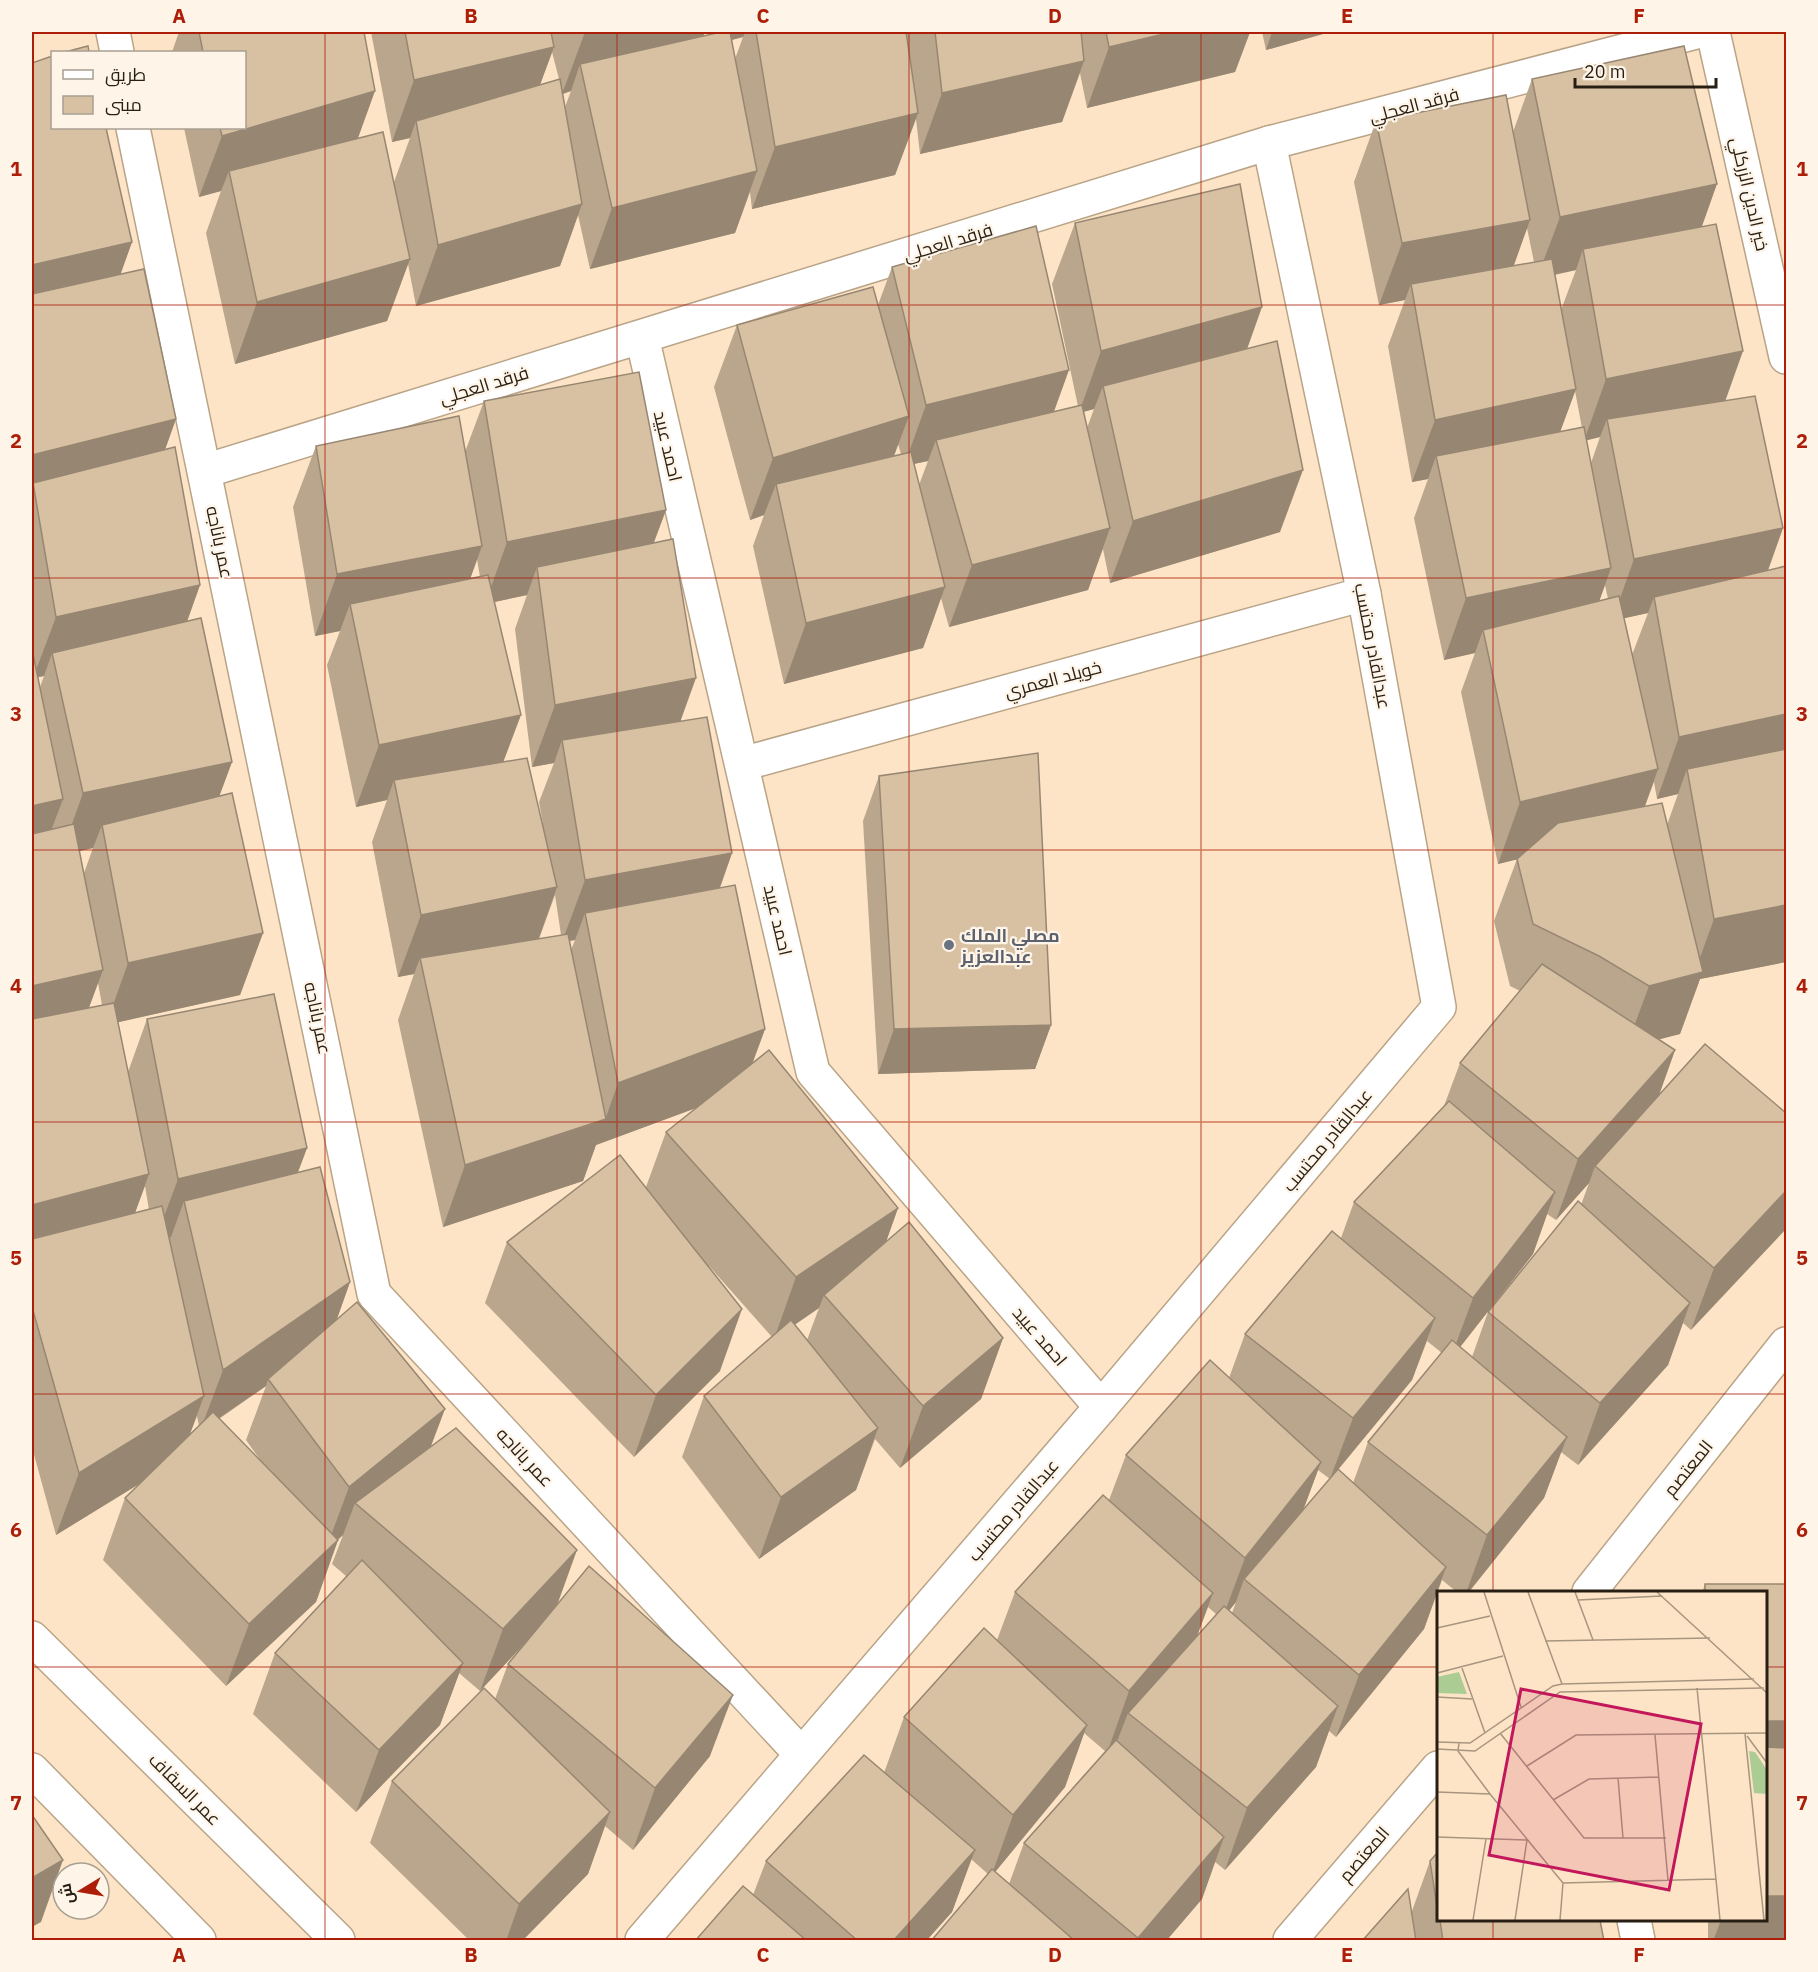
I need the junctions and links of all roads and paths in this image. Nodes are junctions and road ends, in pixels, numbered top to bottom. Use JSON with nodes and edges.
{"nodes":[{"id":1,"x":113,"y":32,"type":"edge"},
{"id":2,"x":1696,"y":32,"type":"edge"},
{"id":3,"x":1713,"y":32,"type":"edge"},
{"id":4,"x":117,"y":51,"type":"edge"},
{"id":5,"x":133,"y":129,"type":"edge"},
{"id":6,"x":1269,"y":143,"type":"junction"},
{"id":7,"x":642,"y":337,"type":"junction"},
{"id":8,"x":1786,"y":357,"type":"edge"},
{"id":9,"x":205,"y":471,"type":"junction"},
{"id":10,"x":1364,"y":594,"type":"junction"},
{"id":11,"x":742,"y":764,"type":"junction"},
{"id":12,"x":1786,"y":1344,"type":"edge"},
{"id":13,"x":1101,"y":1407,"type":"junction"},
{"id":14,"x":1590,"y":1591,"type":"edge"},
{"id":15,"x":32,"y":1638,"type":"edge"},
{"id":16,"x":801,"y":1754,"type":"junction"},
{"id":17,"x":1437,"y":1769,"type":"edge"},
{"id":18,"x":32,"y":1770,"type":"edge"},
{"id":19,"x":1634,"y":1921,"type":"edge"},
{"id":20,"x":189,"y":1938,"type":"edge"},
{"id":21,"x":338,"y":1941,"type":"edge"},
{"id":22,"x":642,"y":1941,"type":"edge"},
{"id":23,"x":1290,"y":1941,"type":"edge"},
{"id":24,"x":1638,"y":1941,"type":"edge"}],
"edges":[{"from":1,"to":4,"type":"street"},
{"from":2,"to":6,"type":"street","name":"فرقد العجلي"},
{"from":3,"to":8,"type":"street","name":"خير الدين الزركلي"},
{"from":5,"to":9,"type":"street","name":"عمر باناجه"},
{"from":6,"to":7,"type":"street","name":"فرقد العجلي"},
{"from":6,"to":10,"type":"street","name":"عبدالقادر محتسب"},
{"from":7,"to":9,"type":"street","name":"فرقد العجلي"},
{"from":7,"to":11,"type":"street","name":"احمد عبيد"},
{"from":9,"to":16,"type":"street","name":"عمر باناجه"},
{"from":10,"to":11,"type":"street","name":"خويلد العمري"},
{"from":10,"to":13,"type":"street","name":"عبدالقادر محتسب"},
{"from":11,"to":13,"type":"street","name":"احمد عبيد"},
{"from":12,"to":14,"type":"street","name":"المعتصم"},
{"from":13,"to":16,"type":"street","name":"عبدالقادر محتسب"},
{"from":15,"to":21,"type":"street","name":"عمر السقاف"},
{"from":16,"to":22,"type":"street","name":"عبدالقادر محتسب"},
{"from":17,"to":23,"type":"street","name":"المعتصم"},
{"from":18,"to":20,"type":"street"},
{"from":19,"to":24,"type":"street"}]}
